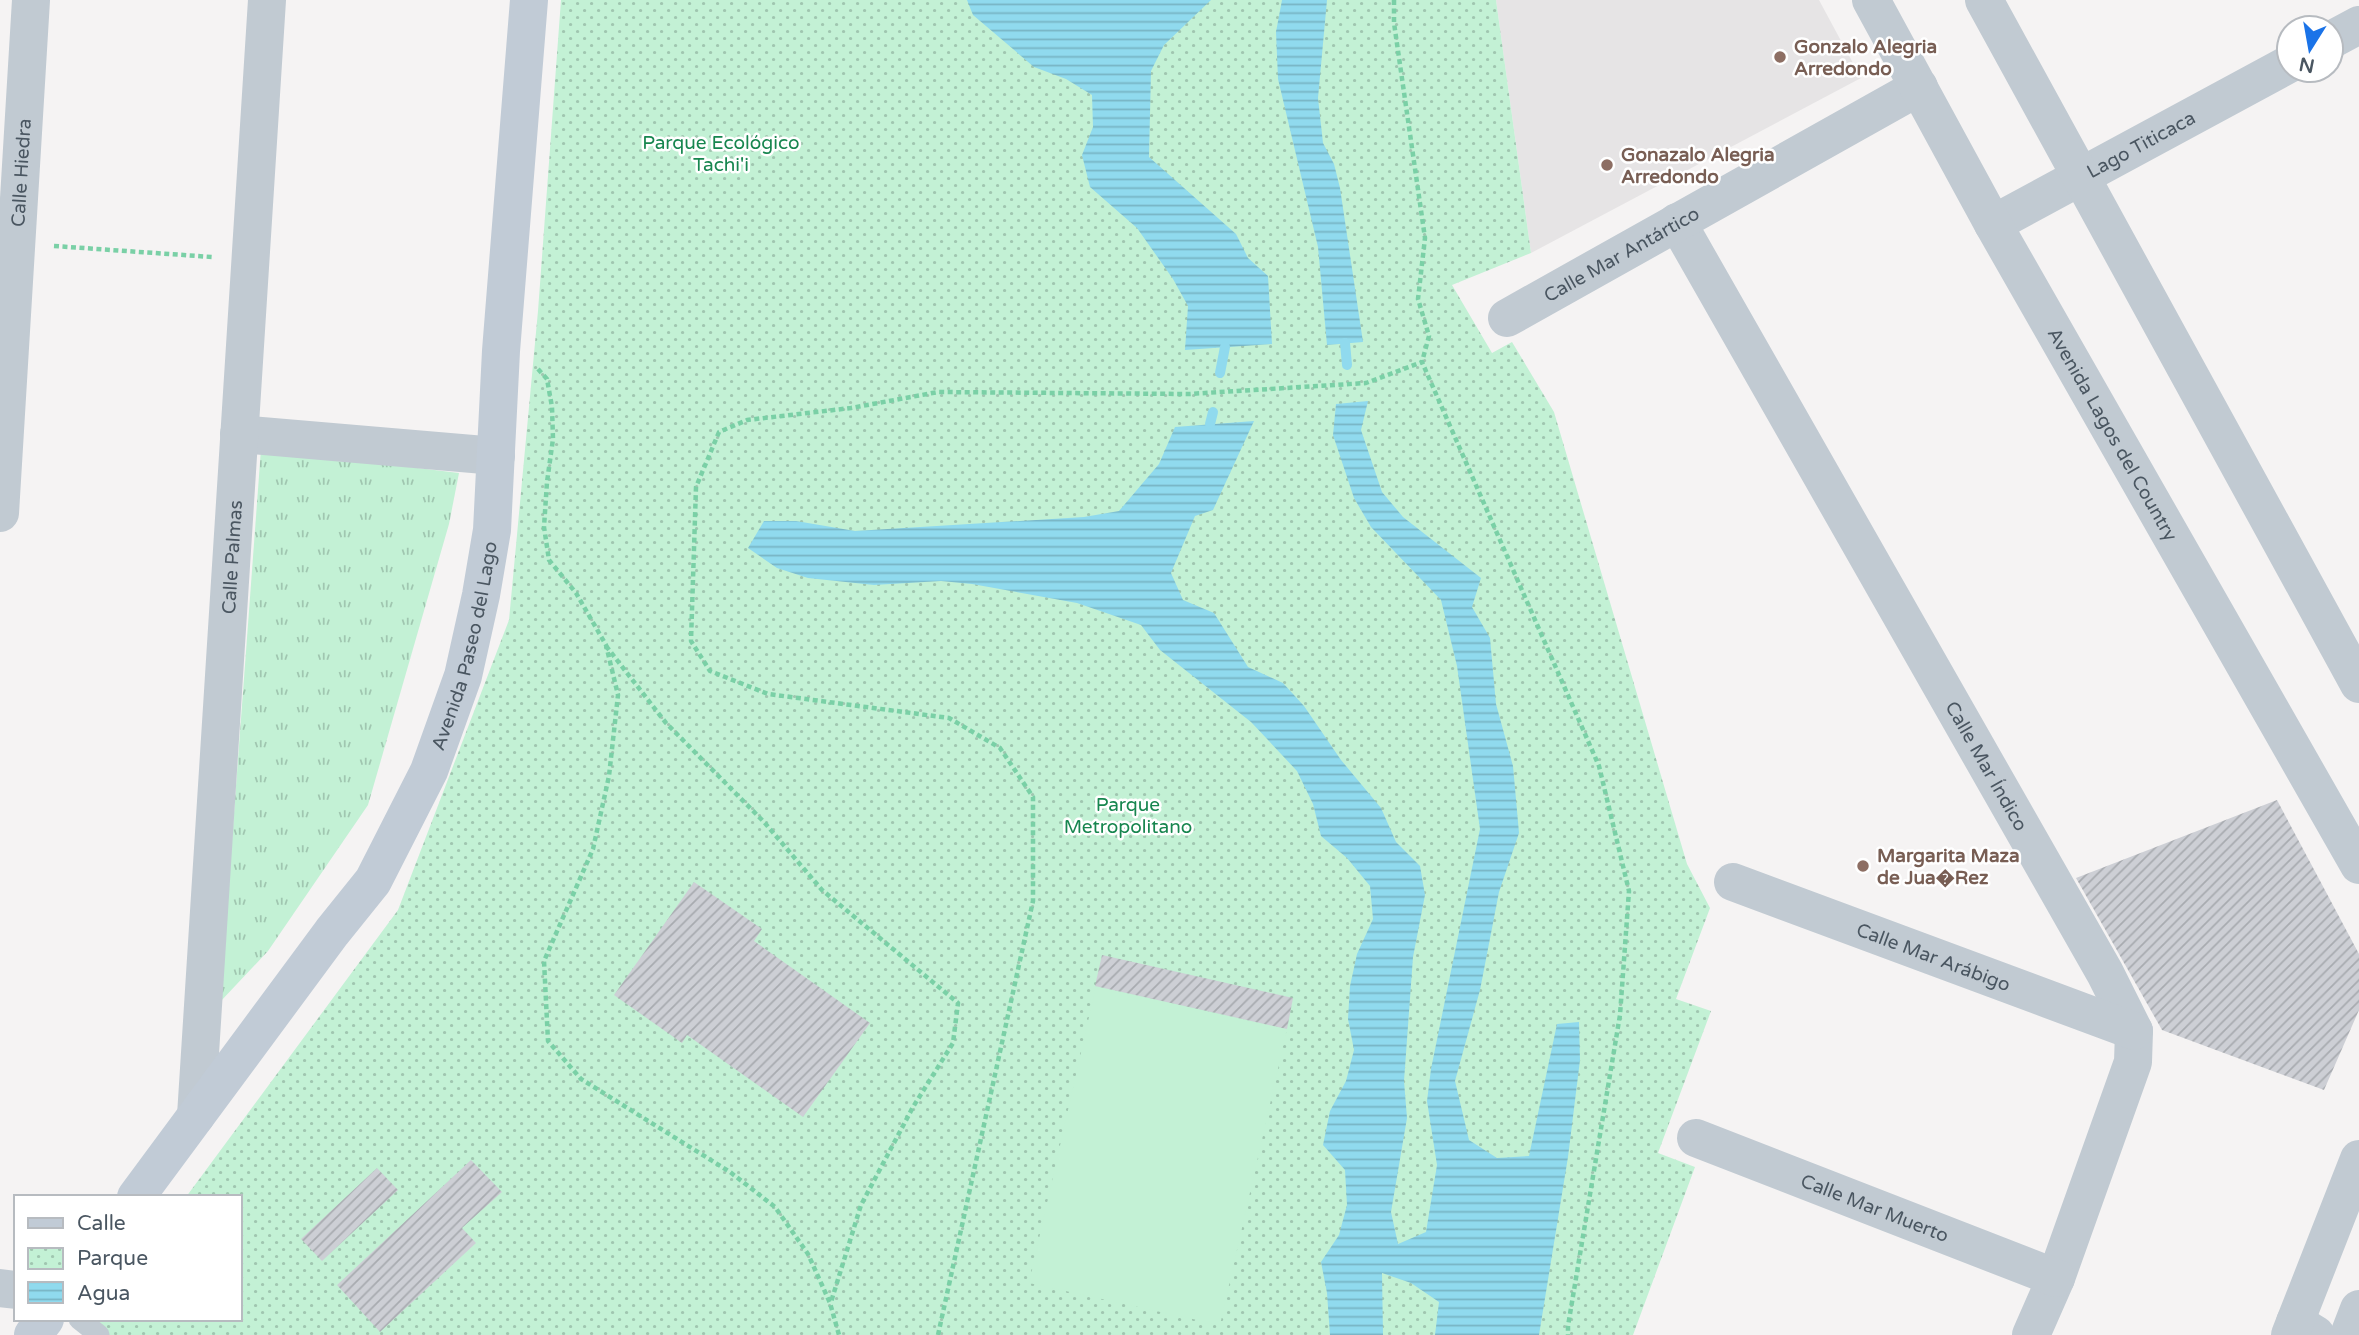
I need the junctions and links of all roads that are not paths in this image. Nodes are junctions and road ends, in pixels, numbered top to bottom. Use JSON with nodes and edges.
{"nodes":[{"id":1,"x":17,"y":0,"type":"edge"},
{"id":2,"x":31,"y":0,"type":"edge"},
{"id":3,"x":267,"y":0,"type":"edge"},
{"id":4,"x":529,"y":0,"type":"edge"},
{"id":5,"x":1871,"y":0,"type":"edge"},
{"id":6,"x":1984,"y":0,"type":"edge"},
{"id":7,"x":2275,"y":72,"type":"edge"},
{"id":8,"x":1919,"y":87,"type":"junction"},
{"id":9,"x":2080,"y":178,"type":"junction"},
{"id":10,"x":1677,"y":222,"type":"junction"},
{"id":11,"x":1993,"y":224,"type":"junction"},
{"id":12,"x":1507,"y":318,"type":"dead end"},
{"id":13,"x":240,"y":434,"type":"junction"},
{"id":14,"x":496,"y":456,"type":"junction"},
{"id":15,"x":0,"y":513,"type":"edge"},
{"id":16,"x":2359,"y":684,"type":"edge"},
{"id":17,"x":2359,"y":865,"type":"edge"},
{"id":18,"x":1733,"y":881,"type":"dead end"},
{"id":19,"x":2134,"y":1031,"type":"junction"},
{"id":20,"x":196,"y":1115,"type":"junction"},
{"id":21,"x":1696,"y":1138,"type":"dead end"},
{"id":22,"x":2359,"y":1159,"type":"edge"},
{"id":23,"x":137,"y":1195,"type":"edge"},
{"id":24,"x":2056,"y":1278,"type":"junction"},
{"id":25,"x":2359,"y":1309,"type":"edge"},
{"id":26,"x":82,"y":1321,"type":"edge"},
{"id":27,"x":2300,"y":1331,"type":"edge"},
{"id":28,"x":99,"y":1335,"type":"edge"},
{"id":29,"x":2031,"y":1335,"type":"edge"},
{"id":30,"x":2349,"y":1335,"type":"edge"}],
"edges":[{"from":1,"to":2,"type":"street"},
{"from":2,"to":15,"type":"street","name":"Calle Hiedra"},
{"from":3,"to":13,"type":"street","name":"Calle Palmas"},
{"from":4,"to":14,"type":"main road","name":"Avenida Paseo del Lago"},
{"from":5,"to":8,"type":"street","name":"Avenida Lagos del Country"},
{"from":6,"to":9,"type":"street"},
{"from":7,"to":9,"type":"street","name":"Lago Titicaca"},
{"from":8,"to":10,"type":"street","name":"Calle Mar Antártico"},
{"from":8,"to":11,"type":"street","name":"Avenida Lagos del Country"},
{"from":9,"to":11,"type":"street","name":"Lago Titicaca"},
{"from":9,"to":16,"type":"street"},
{"from":10,"to":12,"type":"street","name":"Calle Mar Antártico"},
{"from":10,"to":19,"type":"street","name":"Calle Mar Índico"},
{"from":11,"to":17,"type":"street","name":"Avenida Lagos del Country"},
{"from":13,"to":14,"type":"street"},
{"from":13,"to":20,"type":"street","name":"Calle Palmas"},
{"from":14,"to":20,"type":"main road","name":"Avenida Paseo del Lago"},
{"from":18,"to":19,"type":"street","name":"Calle Mar Arábigo"},
{"from":19,"to":24,"type":"street"},
{"from":20,"to":23,"type":"main road","name":"Avenida Paseo del Lago"},
{"from":21,"to":24,"type":"street","name":"Calle Mar Muerto"},
{"from":22,"to":27,"type":"street"},
{"from":24,"to":29,"type":"street"},
{"from":25,"to":30,"type":"street"},
{"from":26,"to":28,"type":"lane"}]}
